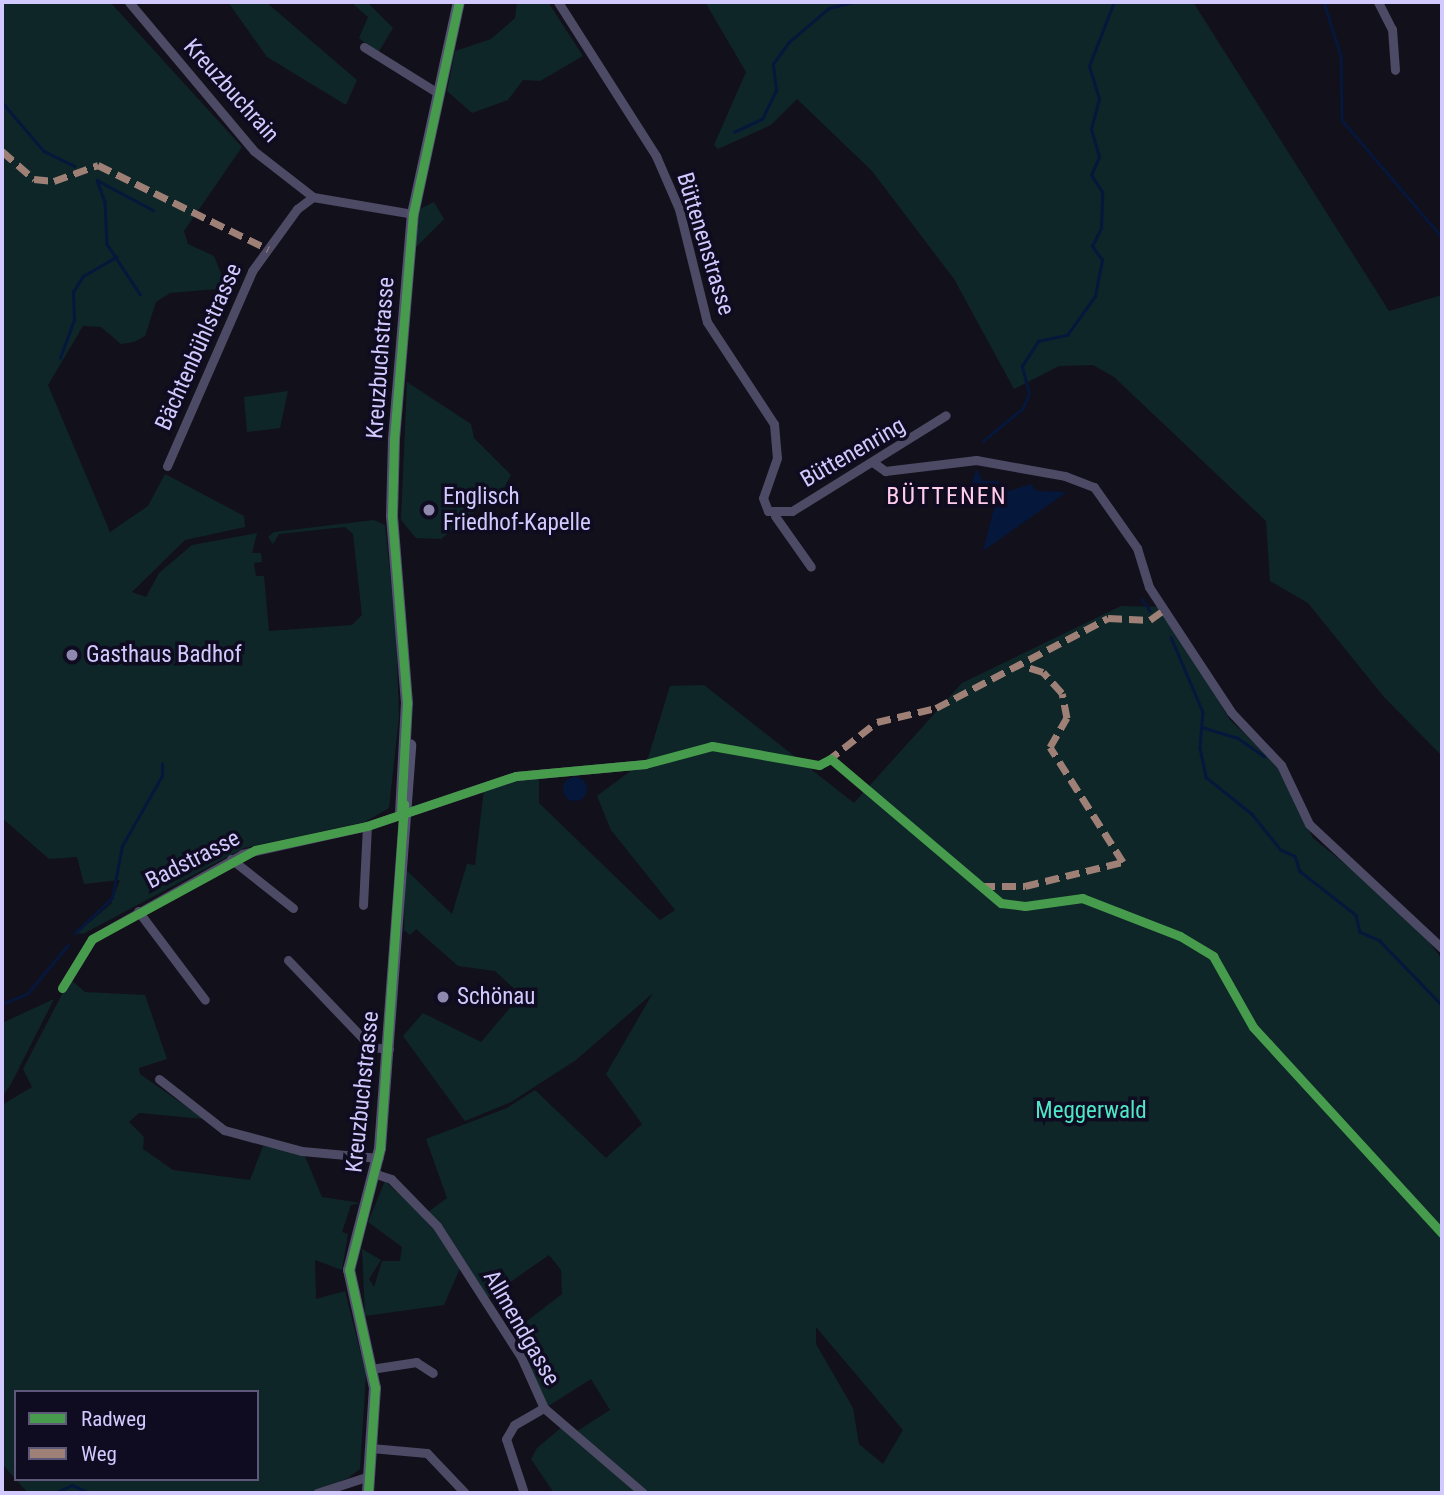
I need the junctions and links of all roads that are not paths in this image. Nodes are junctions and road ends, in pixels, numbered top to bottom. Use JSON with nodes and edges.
{"nodes":[{"id":1,"x":129,"y":2,"type":"edge"},
{"id":2,"x":458,"y":2,"type":"edge"},
{"id":3,"x":558,"y":2,"type":"edge"},
{"id":4,"x":1378,"y":2,"type":"edge"},
{"id":5,"x":364,"y":47,"type":"dead end"},
{"id":6,"x":1395,"y":70,"type":"dead end"},
{"id":7,"x":438,"y":93,"type":"junction"},
{"id":8,"x":313,"y":197,"type":"junction"},
{"id":9,"x":413,"y":214,"type":"junction"},
{"id":10,"x":946,"y":415,"type":"dead end"},
{"id":11,"x":774,"y":424,"type":"joint"},
{"id":12,"x":874,"y":463,"type":"junction"},
{"id":13,"x":167,"y":466,"type":"dead end"},
{"id":14,"x":775,"y":516,"type":"junction"},
{"id":15,"x":811,"y":567,"type":"dead end"},
{"id":16,"x":645,"y":764,"type":"dead end"},
{"id":17,"x":401,"y":813,"type":"junction"},
{"id":18,"x":367,"y":826,"type":"junction"},
{"id":19,"x":231,"y":859,"type":"junction"},
{"id":20,"x":363,"y":905,"type":"dead end"},
{"id":21,"x":293,"y":908,"type":"dead end"},
{"id":22,"x":138,"y":911,"type":"junction"},
{"id":23,"x":1442,"y":948,"type":"edge"},
{"id":24,"x":289,"y":960,"type":"dead end"},
{"id":25,"x":62,"y":988,"type":"dead end"},
{"id":26,"x":205,"y":1000,"type":"dead end"},
{"id":27,"x":389,"y":1049,"type":"junction"},
{"id":28,"x":159,"y":1079,"type":"dead end"},
{"id":29,"x":379,"y":1158,"type":"junction"},
{"id":30,"x":376,"y":1174,"type":"junction"},
{"id":31,"x":371,"y":1369,"type":"junction"},
{"id":32,"x":433,"y":1373,"type":"dead end"},
{"id":33,"x":544,"y":1408,"type":"junction"},
{"id":34,"x":371,"y":1448,"type":"junction"},
{"id":35,"x":369,"y":1476,"type":"junction"},
{"id":36,"x":451,"y":1479,"type":"junction"},
{"id":37,"x":317,"y":1493,"type":"edge"},
{"id":38,"x":368,"y":1493,"type":"edge"},
{"id":39,"x":452,"y":1493,"type":"edge"},
{"id":40,"x":465,"y":1493,"type":"edge"},
{"id":41,"x":524,"y":1493,"type":"edge"},
{"id":42,"x":643,"y":1493,"type":"edge"}],
"edges":[{"from":1,"to":8,"type":"street","name":"Kreuzbuchrain"},
{"from":2,"to":7,"type":"street","name":"Kreuzbuchstrasse"},
{"from":3,"to":11,"type":"street","name":"Büttenenstrasse"},
{"from":4,"to":6,"type":"street"},
{"from":5,"to":7,"type":"street"},
{"from":7,"to":9,"type":"street","name":"Kreuzbuchstrasse"},
{"from":8,"to":9,"type":"street"},
{"from":8,"to":13,"type":"street","name":"Bächtenbühlstrasse"},
{"from":9,"to":17,"type":"street","name":"Kreuzbuchstrasse"},
{"from":10,"to":12,"type":"street","name":"Büttenenring"},
{"from":11,"to":14,"type":"street","name":"Büttenenring"},
{"from":12,"to":14,"type":"street","name":"Büttenenring"},
{"from":12,"to":23,"type":"street"},
{"from":14,"to":15,"type":"street","name":"Büttenenring"},
{"from":16,"to":17,"type":"street","name":"Badstrasse"},
{"from":17,"to":18,"type":"street","name":"Badstrasse"},
{"from":17,"to":27,"type":"street","name":"Kreuzbuchstrasse"},
{"from":18,"to":19,"type":"street","name":"Badstrasse"},
{"from":18,"to":20,"type":"street"},
{"from":19,"to":21,"type":"street","name":"Badstrasse"},
{"from":19,"to":22,"type":"street","name":"Badstrasse"},
{"from":22,"to":25,"type":"street","name":"Badstrasse"},
{"from":22,"to":26,"type":"street","name":"Badstrasse"},
{"from":24,"to":27,"type":"street"},
{"from":27,"to":29,"type":"street","name":"Kreuzbuchstrasse"},
{"from":28,"to":29,"type":"street"},
{"from":29,"to":30,"type":"street","name":"Kreuzbuchstrasse"},
{"from":30,"to":31,"type":"street","name":"Kreuzbuchstrasse"},
{"from":30,"to":33,"type":"street","name":"Allmendgasse"},
{"from":31,"to":32,"type":"street"},
{"from":31,"to":34,"type":"street","name":"Kreuzbuchstrasse"},
{"from":33,"to":41,"type":"street"},
{"from":33,"to":42,"type":"street","name":"Allmendgasse"},
{"from":34,"to":35,"type":"street","name":"Kreuzbuchstrasse"},
{"from":34,"to":36,"type":"street"},
{"from":35,"to":37,"type":"street"},
{"from":35,"to":38,"type":"street","name":"Kreuzbuchstrasse"},
{"from":36,"to":39,"type":"street"},
{"from":36,"to":40,"type":"street"}]}
